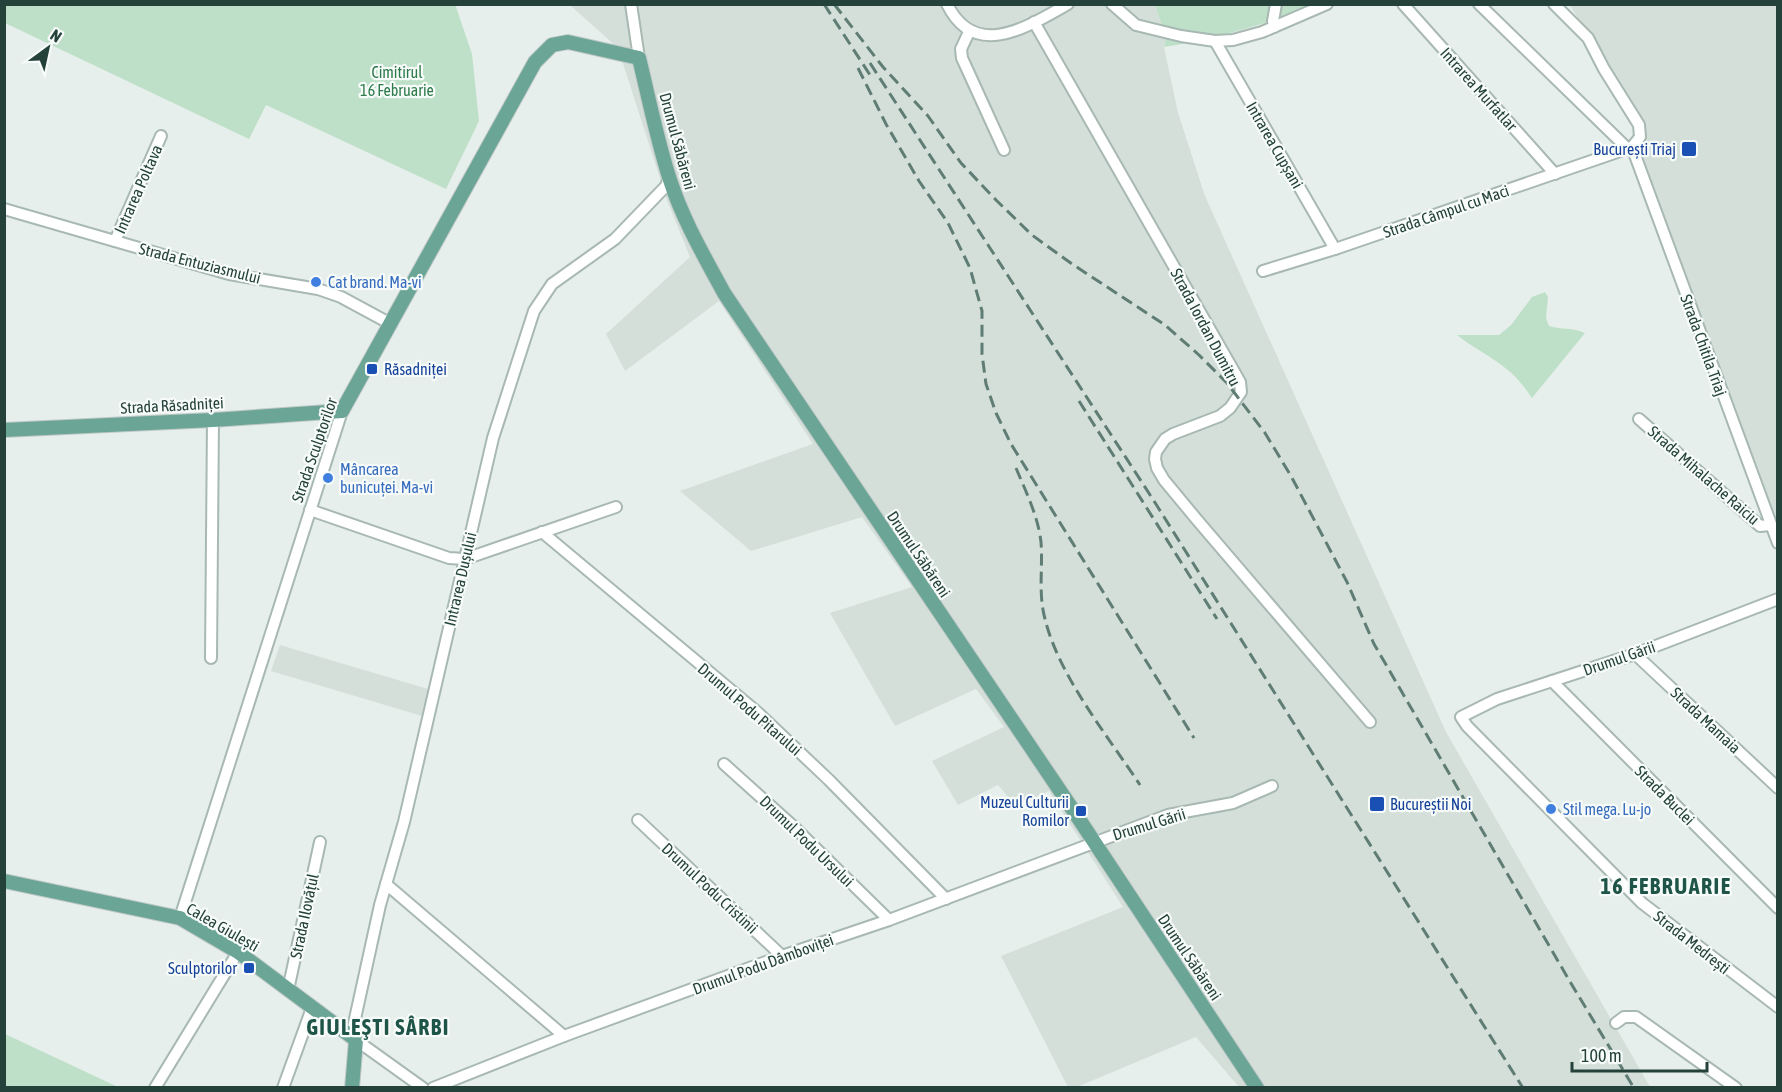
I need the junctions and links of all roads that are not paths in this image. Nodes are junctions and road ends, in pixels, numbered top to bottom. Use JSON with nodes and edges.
{"nodes":[{"id":1,"x":631,"y":4,"type":"edge"},
{"id":2,"x":947,"y":4,"type":"edge"},
{"id":3,"x":1068,"y":4,"type":"edge"},
{"id":4,"x":1112,"y":4,"type":"edge"},
{"id":5,"x":1276,"y":4,"type":"edge"},
{"id":6,"x":1327,"y":4,"type":"edge"},
{"id":7,"x":1403,"y":4,"type":"edge"},
{"id":8,"x":1479,"y":4,"type":"edge"},
{"id":9,"x":1554,"y":4,"type":"edge"},
{"id":10,"x":1034,"y":22,"type":"junction"},
{"id":11,"x":1274,"y":27,"type":"junction"},
{"id":12,"x":969,"y":32,"type":"junction"},
{"id":13,"x":1215,"y":41,"type":"junction"},
{"id":14,"x":639,"y":58,"type":"junction"},
{"id":15,"x":162,"y":136,"type":"dead end"},
{"id":16,"x":1630,"y":148,"type":"junction"},
{"id":17,"x":1004,"y":150,"type":"dead end"},
{"id":18,"x":1555,"y":174,"type":"junction"},
{"id":19,"x":669,"y":178,"type":"junction"},
{"id":20,"x":4,"y":209,"type":"edge"},
{"id":21,"x":115,"y":241,"type":"junction"},
{"id":22,"x":1335,"y":249,"type":"junction"},
{"id":23,"x":1263,"y":271,"type":"dead end"},
{"id":24,"x":391,"y":324,"type":"junction"},
{"id":25,"x":342,"y":411,"type":"junction"},
{"id":26,"x":1639,"y":419,"type":"dead end"},
{"id":27,"x":213,"y":420,"type":"junction"},
{"id":28,"x":4,"y":430,"type":"edge"},
{"id":29,"x":616,"y":507,"type":"dead end"},
{"id":30,"x":310,"y":510,"type":"junction"},
{"id":31,"x":1770,"y":525,"type":"junction"},
{"id":32,"x":542,"y":532,"type":"junction"},
{"id":33,"x":1778,"y":543,"type":"edge"},
{"id":34,"x":465,"y":559,"type":"junction"},
{"id":35,"x":1778,"y":599,"type":"edge"},
{"id":36,"x":1635,"y":654,"type":"junction"},
{"id":37,"x":211,"y":658,"type":"dead end"},
{"id":38,"x":1552,"y":681,"type":"junction"},
{"id":39,"x":1461,"y":717,"type":"joint"},
{"id":40,"x":1370,"y":722,"type":"dead end"},
{"id":41,"x":724,"y":764,"type":"dead end"},
{"id":42,"x":1272,"y":786,"type":"dead end"},
{"id":43,"x":1778,"y":788,"type":"edge"},
{"id":44,"x":638,"y":820,"type":"dead end"},
{"id":45,"x":320,"y":842,"type":"dead end"},
{"id":46,"x":1094,"y":842,"type":"junction"},
{"id":47,"x":4,"y":881,"type":"edge"},
{"id":48,"x":386,"y":884,"type":"junction"},
{"id":49,"x":946,"y":899,"type":"junction"},
{"id":50,"x":1778,"y":908,"type":"edge"},
{"id":51,"x":180,"y":918,"type":"junction"},
{"id":52,"x":889,"y":920,"type":"junction"},
{"id":53,"x":238,"y":952,"type":"junction"},
{"id":54,"x":782,"y":956,"type":"junction"},
{"id":55,"x":288,"y":990,"type":"junction"},
{"id":56,"x":1778,"y":1007,"type":"edge"},
{"id":57,"x":312,"y":1008,"type":"junction"},
{"id":58,"x":1616,"y":1023,"type":"dead end"},
{"id":59,"x":564,"y":1036,"type":"junction"},
{"id":60,"x":354,"y":1038,"type":"junction"},
{"id":61,"x":154,"y":1088,"type":"edge"},
{"id":62,"x":283,"y":1088,"type":"edge"},
{"id":63,"x":352,"y":1088,"type":"edge"},
{"id":64,"x":423,"y":1088,"type":"edge"},
{"id":65,"x":433,"y":1088,"type":"edge"},
{"id":66,"x":1257,"y":1088,"type":"edge"},
{"id":67,"x":1736,"y":1088,"type":"edge"}],
"edges":[{"from":1,"to":14,"type":"street","name":"Drumul Săbăreni"},
{"from":2,"to":12,"type":"street"},
{"from":3,"to":10,"type":"street"},
{"from":4,"to":13,"type":"street"},
{"from":5,"to":11,"type":"street"},
{"from":6,"to":11,"type":"street"},
{"from":7,"to":18,"type":"street","name":"Intrarea Murfatlar"},
{"from":8,"to":16,"type":"street"},
{"from":9,"to":16,"type":"street"},
{"from":10,"to":12,"type":"street"},
{"from":10,"to":40,"type":"street","name":"Strada Iordan Dumitru"},
{"from":11,"to":13,"type":"street"},
{"from":12,"to":17,"type":"street"},
{"from":13,"to":22,"type":"street","name":"Intrarea Cupșani"},
{"from":14,"to":19,"type":"main road","name":"Drumul Săbăreni"},
{"from":14,"to":24,"type":"main road","name":"Strada Sculptorilor"},
{"from":15,"to":21,"type":"street","name":"Intrarea Poltava"},
{"from":16,"to":18,"type":"street","name":"Strada Câmpul cu Maci"},
{"from":16,"to":31,"type":"street","name":"Strada Chitila Triaj"},
{"from":18,"to":22,"type":"street","name":"Strada Câmpul cu Maci"},
{"from":19,"to":34,"type":"street","name":"Intrarea Dușului"},
{"from":19,"to":46,"type":"main road","name":"Drumul Săbăreni"},
{"from":20,"to":21,"type":"street","name":"Strada Entuziasmului"},
{"from":21,"to":24,"type":"street","name":"Strada Entuziasmului"},
{"from":22,"to":23,"type":"street","name":"Strada Câmpul cu Maci"},
{"from":24,"to":25,"type":"main road","name":"Strada Sculptorilor"},
{"from":25,"to":27,"type":"main road","name":"Strada Răsadniței"},
{"from":25,"to":30,"type":"street","name":"Strada Sculptorilor"},
{"from":26,"to":31,"type":"street","name":"Strada Mihalache Raiciu"},
{"from":27,"to":28,"type":"main road","name":"Strada Răsadniței"},
{"from":27,"to":37,"type":"street"},
{"from":29,"to":32,"type":"street"},
{"from":30,"to":34,"type":"street"},
{"from":30,"to":51,"type":"street","name":"Strada Sculptorilor"},
{"from":31,"to":33,"type":"street","name":"Strada Chitila Triaj"},
{"from":32,"to":34,"type":"street"},
{"from":32,"to":49,"type":"street","name":"Drumul Podu Pitarului"},
{"from":34,"to":48,"type":"street","name":"Intrarea Dușului"},
{"from":35,"to":36,"type":"street","name":"Drumul Gării"},
{"from":36,"to":38,"type":"street","name":"Drumul Gării"},
{"from":36,"to":43,"type":"street","name":"Strada Mamaia"},
{"from":38,"to":39,"type":"street","name":"Drumul Gării"},
{"from":38,"to":50,"type":"street","name":"Strada Buclei"},
{"from":39,"to":56,"type":"street","name":"Strada Medrești"},
{"from":41,"to":52,"type":"street","name":"Drumul Podu Ursului"},
{"from":42,"to":46,"type":"street","name":"Drumul Gării"},
{"from":44,"to":54,"type":"street","name":"Drumul Podu Cristinii"},
{"from":45,"to":55,"type":"street","name":"Strada Ilovățul"},
{"from":46,"to":49,"type":"street","name":"Drumul Podu Dâmboviței"},
{"from":46,"to":66,"type":"main road","name":"Drumul Săbăreni"},
{"from":47,"to":51,"type":"main road","name":"Calea Giulești"},
{"from":48,"to":59,"type":"street"},
{"from":48,"to":60,"type":"street","name":"Intrarea Dușului"},
{"from":49,"to":52,"type":"street","name":"Drumul Podu Dâmboviței"},
{"from":51,"to":53,"type":"main road","name":"Calea Giulești"},
{"from":52,"to":54,"type":"street","name":"Drumul Podu Dâmboviței"},
{"from":53,"to":55,"type":"main road","name":"Calea Giulești"},
{"from":53,"to":61,"type":"street"},
{"from":54,"to":59,"type":"street","name":"Drumul Podu Dâmboviței"},
{"from":55,"to":57,"type":"main road","name":"Calea Giulești"},
{"from":57,"to":60,"type":"main road","name":"Calea Giulești"},
{"from":57,"to":62,"type":"street"},
{"from":58,"to":67,"type":"street"},
{"from":59,"to":65,"type":"street","name":"Drumul Podu Dâmboviței"},
{"from":60,"to":63,"type":"main road"},
{"from":60,"to":64,"type":"street"}]}
